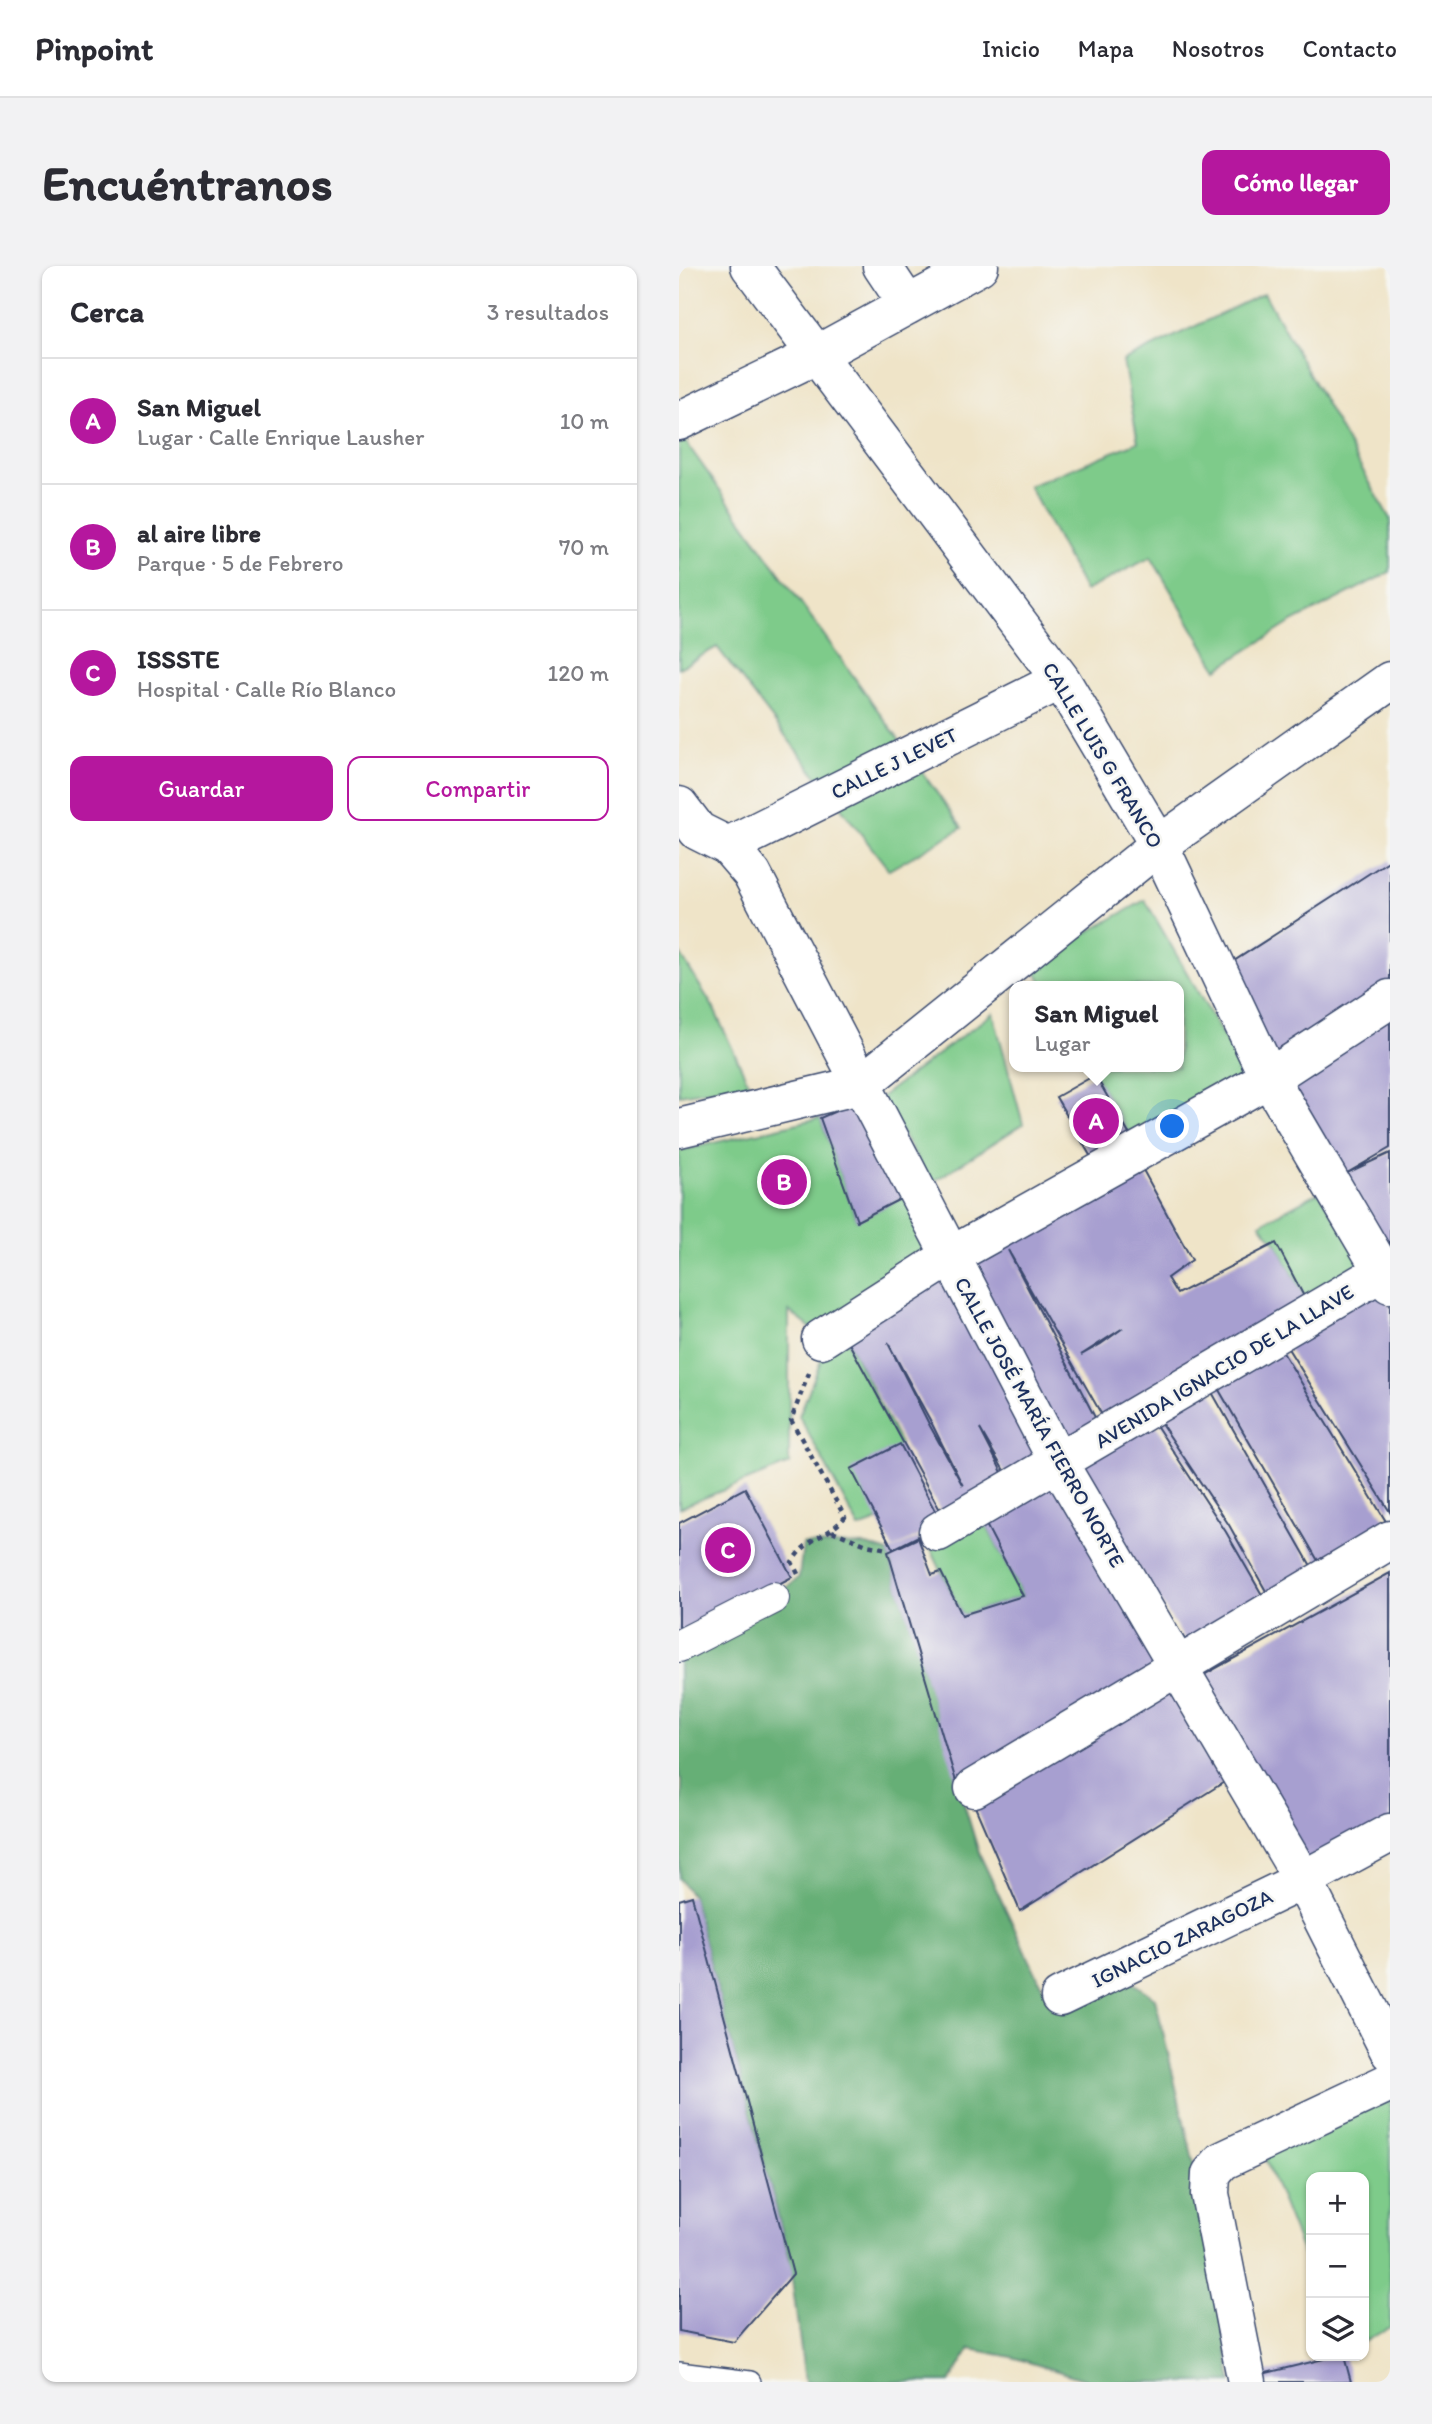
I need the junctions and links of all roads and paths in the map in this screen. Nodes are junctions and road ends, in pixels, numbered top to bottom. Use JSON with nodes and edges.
{"nodes":[{"id":1,"x":750,"y":266,"type":"edge"},
{"id":2,"x":882,"y":266,"type":"edge"},
{"id":3,"x":979,"y":266,"type":"edge"},
{"id":4,"x":908,"y":305,"type":"junction"},
{"id":5,"x":816,"y":355,"type":"junction"},
{"id":6,"x":679,"y":421,"type":"edge"},
{"id":7,"x":1061,"y":680,"type":"junction"},
{"id":8,"x":1390,"y":681,"type":"edge"},
{"id":9,"x":679,"y":806,"type":"edge"},
{"id":10,"x":1159,"y":845,"type":"junction"},
{"id":11,"x":728,"y":846,"type":"junction"},
{"id":12,"x":1390,"y":999,"type":"edge"},
{"id":13,"x":1269,"y":1078,"type":"junction"},
{"id":14,"x":860,"y":1085,"type":"junction"},
{"id":15,"x":679,"y":1128,"type":"edge"},
{"id":16,"x":949,"y":1257,"type":"junction"},
{"id":17,"x":1388,"y":1274,"type":"edge"},
{"id":18,"x":821,"y":1339,"type":"joint"},
{"id":19,"x":1059,"y":1464,"type":"junction"},
{"id":20,"x":832,"y":1531,"type":"junction"},
{"id":21,"x":938,"y":1532,"type":"dead end"},
{"id":22,"x":1390,"y":1540,"type":"edge"},
{"id":23,"x":887,"y":1549,"type":"dead end"},
{"id":24,"x":773,"y":1598,"type":"joint"},
{"id":25,"x":679,"y":1646,"type":"edge"},
{"id":26,"x":1179,"y":1666,"type":"junction"},
{"id":27,"x":974,"y":1788,"type":"dead end"},
{"id":28,"x":1390,"y":1833,"type":"edge"},
{"id":29,"x":1303,"y":1880,"type":"junction"},
{"id":30,"x":1060,"y":1997,"type":"dead end"},
{"id":31,"x":1390,"y":2052,"type":"edge"},
{"id":32,"x":1390,"y":2082,"type":"edge"},
{"id":33,"x":679,"y":2373,"type":"edge"},
{"id":34,"x":750,"y":2382,"type":"edge"},
{"id":35,"x":1247,"y":2382,"type":"edge"}],
"edges":[{"from":1,"to":5,"type":"street","name":"CALLE LUIS G FRANCO"},
{"from":2,"to":4,"type":"street"},
{"from":3,"to":4,"type":"street"},
{"from":4,"to":5,"type":"street"},
{"from":5,"to":6,"type":"street"},
{"from":5,"to":7,"type":"street","name":"CALLE LUIS G FRANCO"},
{"from":7,"to":10,"type":"street","name":"CALLE LUIS G FRANCO"},
{"from":7,"to":11,"type":"street","name":"CALLE J LEVET"},
{"from":8,"to":10,"type":"street"},
{"from":9,"to":11,"type":"street","name":"CALLE JOSÉ MARÍA FIERRO NORTE"},
{"from":10,"to":13,"type":"street","name":"CALLE LUIS G FRANCO"},
{"from":10,"to":14,"type":"street"},
{"from":11,"to":14,"type":"street","name":"CALLE JOSÉ MARÍA FIERRO NORTE"},
{"from":12,"to":13,"type":"street"},
{"from":13,"to":16,"type":"street"},
{"from":13,"to":17,"type":"street","name":"CALLE LUIS G FRANCO"},
{"from":14,"to":15,"type":"street"},
{"from":14,"to":16,"type":"street","name":"CALLE JOSÉ MARÍA FIERRO NORTE"},
{"from":16,"to":18,"type":"street"},
{"from":16,"to":19,"type":"street","name":"CALLE JOSÉ MARÍA FIERRO NORTE"},
{"from":17,"to":19,"type":"street","name":"AVENIDA IGNACIO DE LA LLAVE"},
{"from":18,"to":20,"type":"path"},
{"from":19,"to":21,"type":"street","name":"AVENIDA IGNACIO DE LA LLAVE"},
{"from":19,"to":26,"type":"street","name":"CALLE JOSÉ MARÍA FIERRO NORTE"},
{"from":20,"to":23,"type":"path"},
{"from":20,"to":24,"type":"path"},
{"from":22,"to":26,"type":"street"},
{"from":24,"to":25,"type":"street"},
{"from":26,"to":27,"type":"street"},
{"from":26,"to":29,"type":"street","name":"CALLE JOSÉ MARÍA FIERRO NORTE"},
{"from":28,"to":29,"type":"street","name":"IGNACIO ZARAGOZA"},
{"from":29,"to":30,"type":"street","name":"IGNACIO ZARAGOZA"},
{"from":29,"to":31,"type":"street","name":"CALLE JOSÉ MARÍA FIERRO NORTE"},
{"from":32,"to":35,"type":"street"},
{"from":33,"to":34,"type":"lane"}]}
